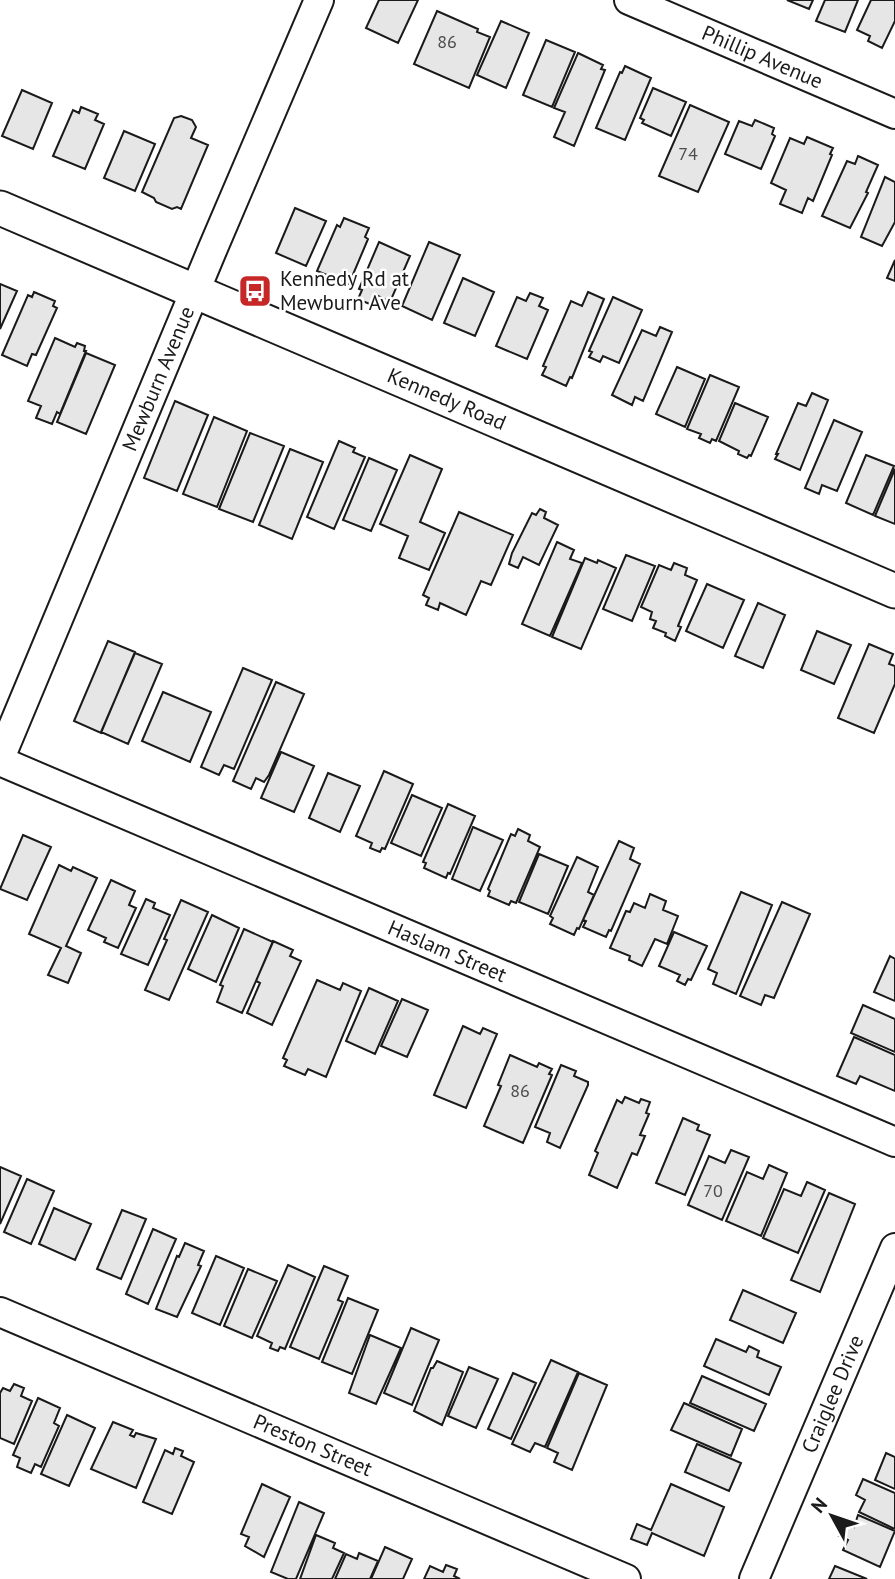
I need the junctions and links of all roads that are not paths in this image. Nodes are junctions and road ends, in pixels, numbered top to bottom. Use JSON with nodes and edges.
{"nodes":[{"id":1,"x":319,"y":0,"type":"edge"},
{"id":2,"x":629,"y":0,"type":"edge"},
{"id":3,"x":895,"y":114,"type":"edge"},
{"id":4,"x":0,"y":208,"type":"edge"},
{"id":5,"x":195,"y":292,"type":"junction"},
{"id":6,"x":895,"y":591,"type":"edge"},
{"id":7,"x":0,"y":759,"type":"edge"},
{"id":8,"x":895,"y":1142,"type":"edge"},
{"id":9,"x":895,"y":1248,"type":"edge"},
{"id":10,"x":0,"y":1312,"type":"edge"},
{"id":11,"x":626,"y":1579,"type":"edge"},
{"id":12,"x":754,"y":1579,"type":"edge"}],
"edges":[{"from":1,"to":5,"type":"street","name":"Mewburn Avenue"},
{"from":2,"to":3,"type":"street","name":"Phillip Avenue"},
{"from":4,"to":5,"type":"street","name":"Kennedy Road"},
{"from":5,"to":6,"type":"street","name":"Kennedy Road"},
{"from":5,"to":7,"type":"street","name":"Mewburn Avenue"},
{"from":7,"to":8,"type":"street","name":"Haslam Street"},
{"from":9,"to":12,"type":"street","name":"Craiglee Drive"},
{"from":10,"to":11,"type":"street","name":"Preston Street"}]}
